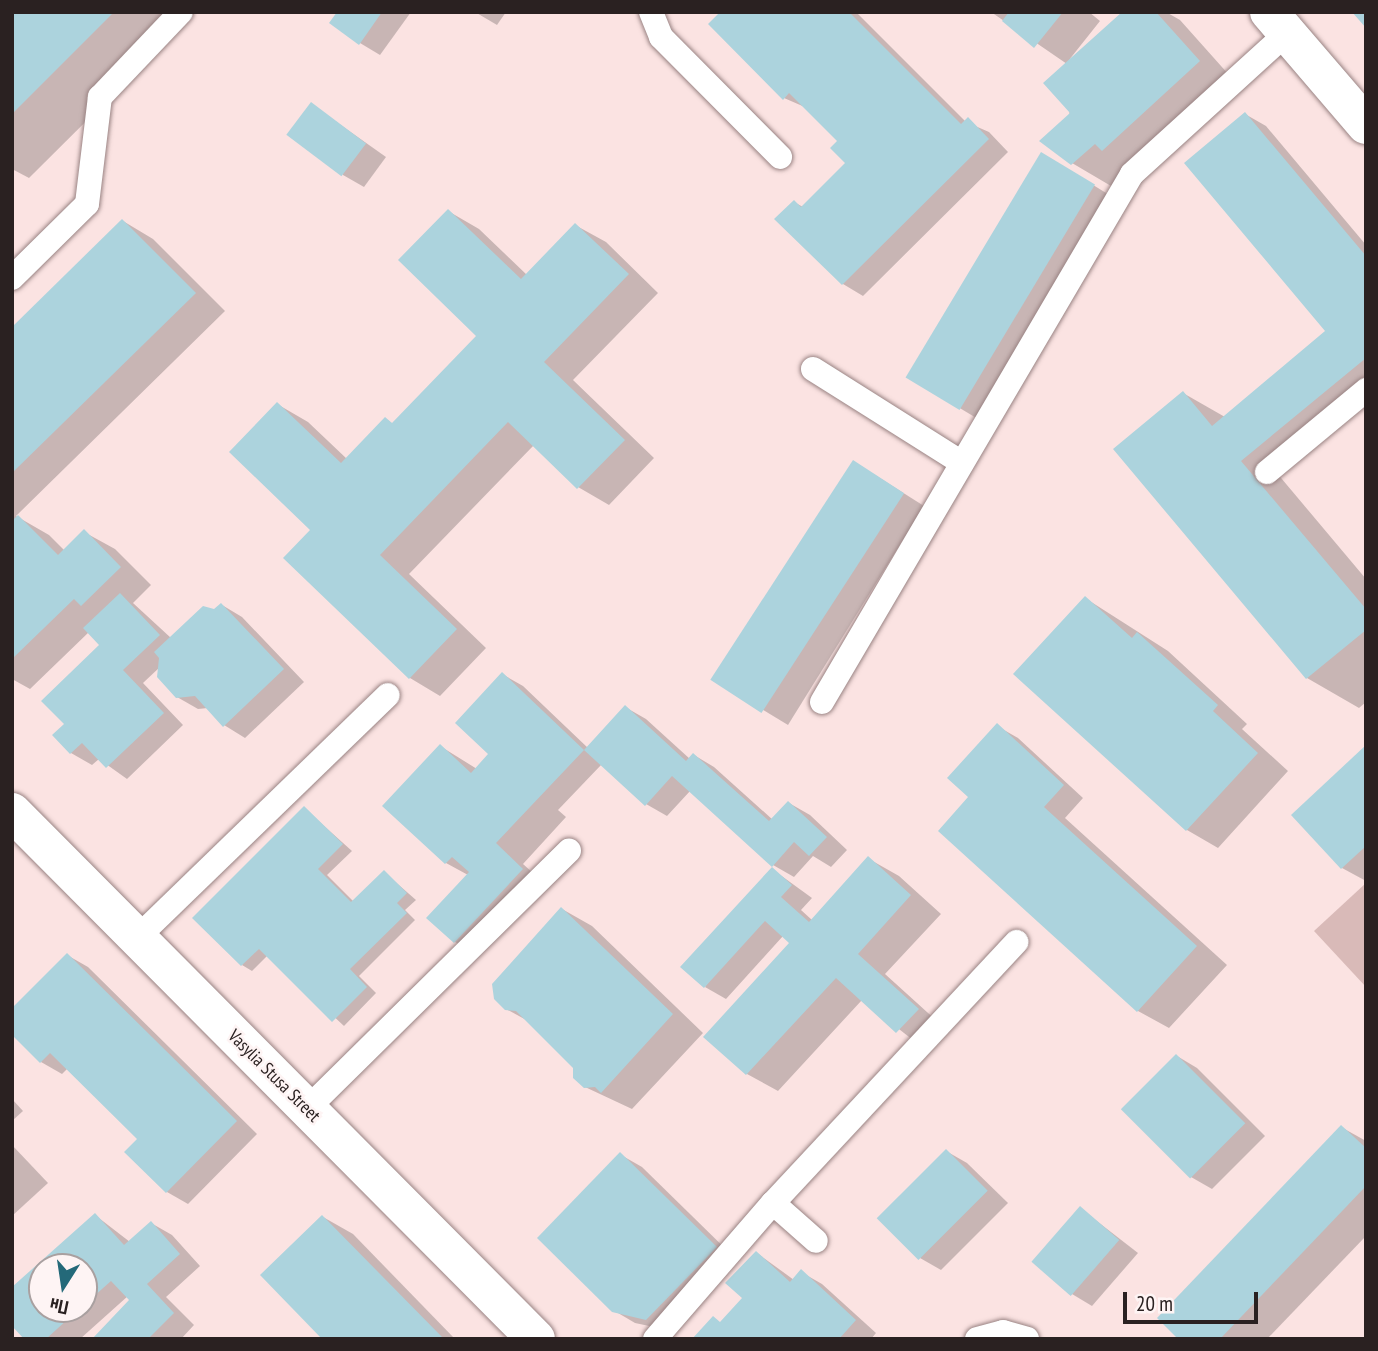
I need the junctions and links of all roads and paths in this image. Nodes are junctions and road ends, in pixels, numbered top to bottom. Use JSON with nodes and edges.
{"nodes":[{"id":1,"x":181,"y":12,"type":"edge"},
{"id":2,"x":651,"y":12,"type":"edge"},
{"id":3,"x":1278,"y":22,"type":"edge"},
{"id":4,"x":1366,"y":125,"type":"edge"},
{"id":5,"x":780,"y":157,"type":"dead end"},
{"id":6,"x":12,"y":278,"type":"edge"},
{"id":7,"x":813,"y":369,"type":"dead end"},
{"id":8,"x":1366,"y":390,"type":"edge"},
{"id":9,"x":962,"y":463,"type":"junction"},
{"id":10,"x":1267,"y":472,"type":"dead end"},
{"id":11,"x":388,"y":695,"type":"dead end"},
{"id":12,"x":822,"y":702,"type":"dead end"},
{"id":13,"x":12,"y":812,"type":"edge"},
{"id":14,"x":569,"y":851,"type":"dead end"},
{"id":15,"x":137,"y":938,"type":"junction"},
{"id":16,"x":1016,"y":942,"type":"dead end"},
{"id":17,"x":307,"y":1109,"type":"junction"},
{"id":18,"x":772,"y":1203,"type":"junction"},
{"id":19,"x":816,"y":1241,"type":"dead end"},
{"id":20,"x":536,"y":1339,"type":"edge"},
{"id":21,"x":655,"y":1339,"type":"edge"},
{"id":22,"x":977,"y":1339,"type":"edge"},
{"id":23,"x":1027,"y":1339,"type":"edge"}],
"edges":[{"from":1,"to":6,"type":"lane"},
{"from":2,"to":5,"type":"lane"},
{"from":3,"to":4,"type":"street"},
{"from":3,"to":9,"type":"lane"},
{"from":7,"to":9,"type":"lane"},
{"from":8,"to":10,"type":"lane"},
{"from":9,"to":12,"type":"lane"},
{"from":11,"to":15,"type":"lane"},
{"from":13,"to":15,"type":"street","name":"Vasylia Stusa Street"},
{"from":14,"to":17,"type":"lane"},
{"from":15,"to":17,"type":"street","name":"Vasylia Stusa Street"},
{"from":16,"to":18,"type":"lane"},
{"from":17,"to":20,"type":"street","name":"Vasylia Stusa Street"},
{"from":18,"to":19,"type":"lane"},
{"from":18,"to":21,"type":"lane"},
{"from":22,"to":23,"type":"lane"}]}
